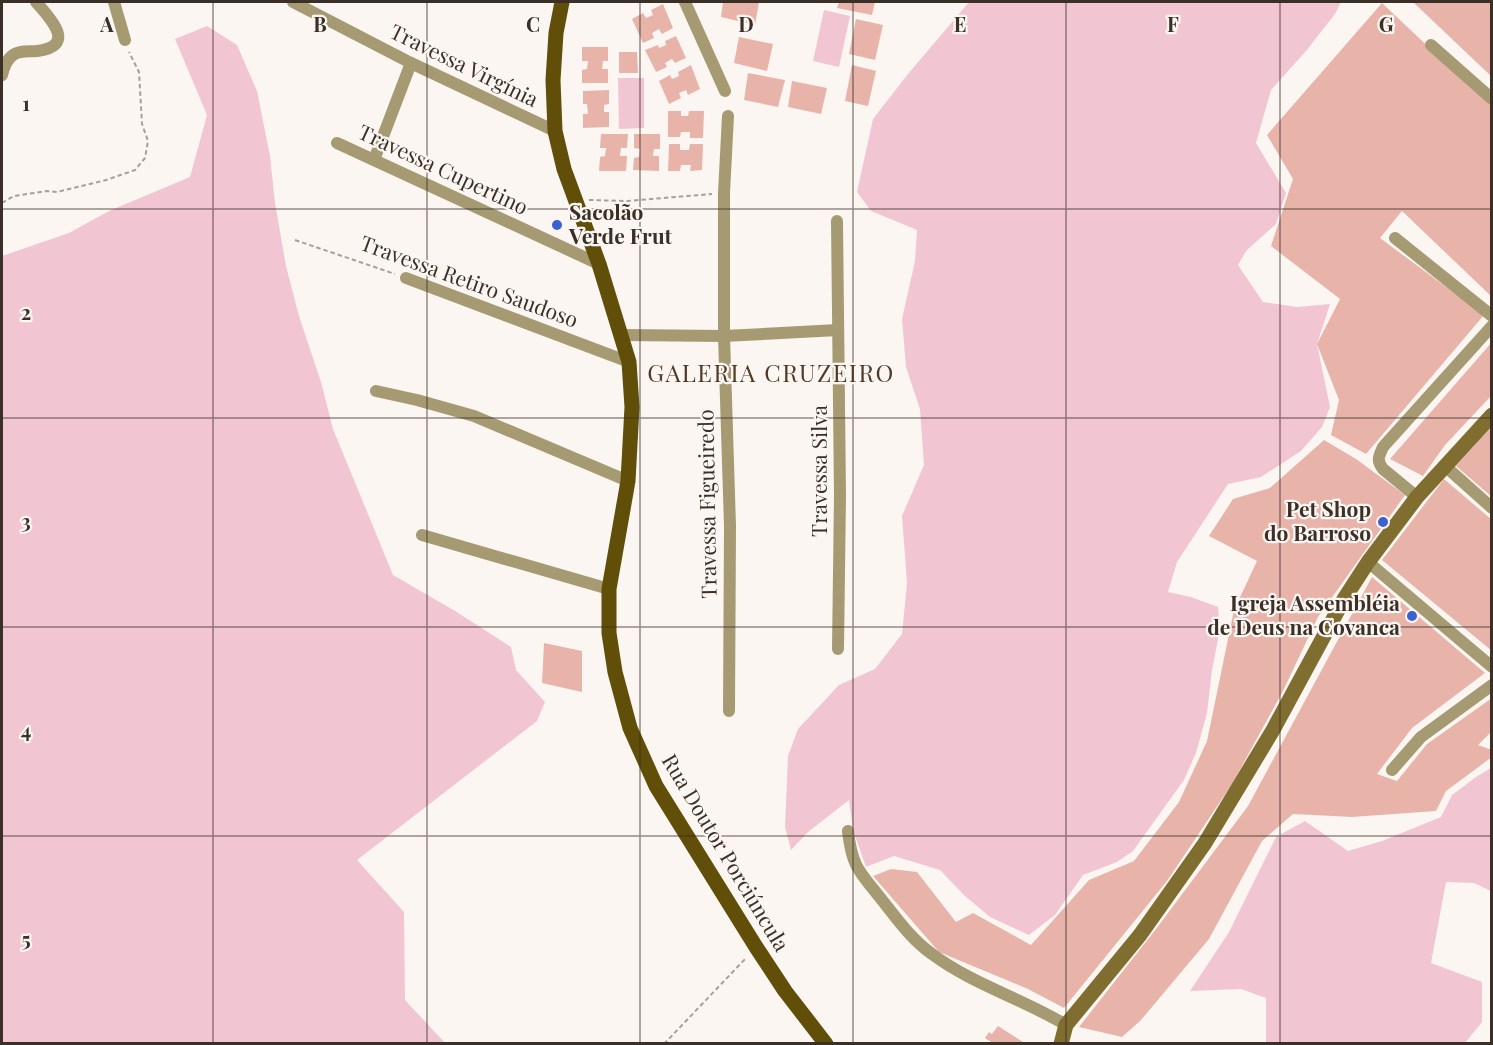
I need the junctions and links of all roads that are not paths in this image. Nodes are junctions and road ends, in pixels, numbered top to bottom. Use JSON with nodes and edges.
{"nodes":[{"id":1,"x":36,"y":2,"type":"edge"},
{"id":2,"x":114,"y":2,"type":"edge"},
{"id":3,"x":293,"y":2,"type":"edge"},
{"id":4,"x":562,"y":2,"type":"edge"},
{"id":5,"x":685,"y":2,"type":"edge"},
{"id":6,"x":125,"y":40,"type":"road end"},
{"id":7,"x":1431,"y":45,"type":"dead end"},
{"id":8,"x":411,"y":63,"type":"junction"},
{"id":9,"x":2,"y":75,"type":"edge"},
{"id":10,"x":725,"y":91,"type":"dead end"},
{"id":11,"x":1491,"y":99,"type":"edge"},
{"id":12,"x":728,"y":116,"type":"dead end"},
{"id":13,"x":555,"y":131,"type":"junction"},
{"id":14,"x":337,"y":143,"type":"dead end"},
{"id":15,"x":374,"y":160,"type":"junction"},
{"id":16,"x":837,"y":221,"type":"dead end"},
{"id":17,"x":1395,"y":238,"type":"dead end"},
{"id":18,"x":599,"y":264,"type":"junction"},
{"id":19,"x":406,"y":278,"type":"road end"},
{"id":20,"x":1491,"y":316,"type":"edge"},
{"id":21,"x":1491,"y":326,"type":"edge"},
{"id":22,"x":838,"y":330,"type":"junction"},
{"id":23,"x":622,"y":335,"type":"junction"},
{"id":24,"x":723,"y":336,"type":"junction"},
{"id":25,"x":629,"y":362,"type":"junction"},
{"id":26,"x":376,"y":391,"type":"dead end"},
{"id":27,"x":1491,"y":415,"type":"edge"},
{"id":28,"x":1445,"y":466,"type":"junction"},
{"id":29,"x":628,"y":481,"type":"junction"},
{"id":30,"x":1417,"y":497,"type":"junction"},
{"id":31,"x":1491,"y":508,"type":"edge"},
{"id":32,"x":422,"y":535,"type":"dead end"},
{"id":33,"x":1368,"y":562,"type":"junction"},
{"id":34,"x":609,"y":589,"type":"junction"},
{"id":35,"x":838,"y":649,"type":"dead end"},
{"id":36,"x":1491,"y":667,"type":"edge"},
{"id":37,"x":1491,"y":685,"type":"edge"},
{"id":38,"x":729,"y":711,"type":"dead end"},
{"id":39,"x":1392,"y":770,"type":"dead end"},
{"id":40,"x":848,"y":831,"type":"dead end"},
{"id":41,"x":1066,"y":1025,"type":"junction"},
{"id":42,"x":826,"y":1044,"type":"edge"},
{"id":43,"x":1061,"y":1044,"type":"edge"}],
"edges":[{"from":1,"to":9,"type":"street"},
{"from":2,"to":6,"type":"street"},
{"from":3,"to":8,"type":"street","name":"Travessa Virgínia"},
{"from":4,"to":13,"type":"main road","name":"Rua Doutor Porciúncula"},
{"from":5,"to":10,"type":"street"},
{"from":7,"to":11,"type":"street"},
{"from":8,"to":13,"type":"street","name":"Travessa Virgínia"},
{"from":8,"to":15,"type":"street"},
{"from":12,"to":24,"type":"street","name":"Travessa Figueiredo"},
{"from":13,"to":18,"type":"main road","name":"Rua Doutor Porciúncula"},
{"from":14,"to":15,"type":"street","name":"Travessa Cupertino"},
{"from":15,"to":18,"type":"street","name":"Travessa Cupertino"},
{"from":16,"to":22,"type":"street","name":"Travessa Silva"},
{"from":17,"to":20,"type":"street"},
{"from":18,"to":23,"type":"main road","name":"Rua Doutor Porciúncula"},
{"from":19,"to":25,"type":"street","name":"Travessa Retiro Saudoso"},
{"from":21,"to":30,"type":"street"},
{"from":22,"to":24,"type":"street"},
{"from":22,"to":35,"type":"street","name":"Travessa Silva"},
{"from":23,"to":24,"type":"street"},
{"from":23,"to":25,"type":"main road","name":"Rua Doutor Porciúncula"},
{"from":24,"to":38,"type":"street","name":"Travessa Figueiredo"},
{"from":25,"to":29,"type":"main road","name":"Rua Doutor Porciúncula"},
{"from":26,"to":29,"type":"street"},
{"from":27,"to":28,"type":"main road"},
{"from":28,"to":30,"type":"main road"},
{"from":28,"to":31,"type":"street"},
{"from":29,"to":34,"type":"main road","name":"Rua Doutor Porciúncula"},
{"from":30,"to":33,"type":"main road"},
{"from":32,"to":34,"type":"street"},
{"from":33,"to":36,"type":"street"},
{"from":33,"to":41,"type":"main road"},
{"from":34,"to":42,"type":"main road","name":"Rua Doutor Porciúncula"},
{"from":37,"to":39,"type":"street"},
{"from":40,"to":41,"type":"street"},
{"from":41,"to":43,"type":"main road"}]}
